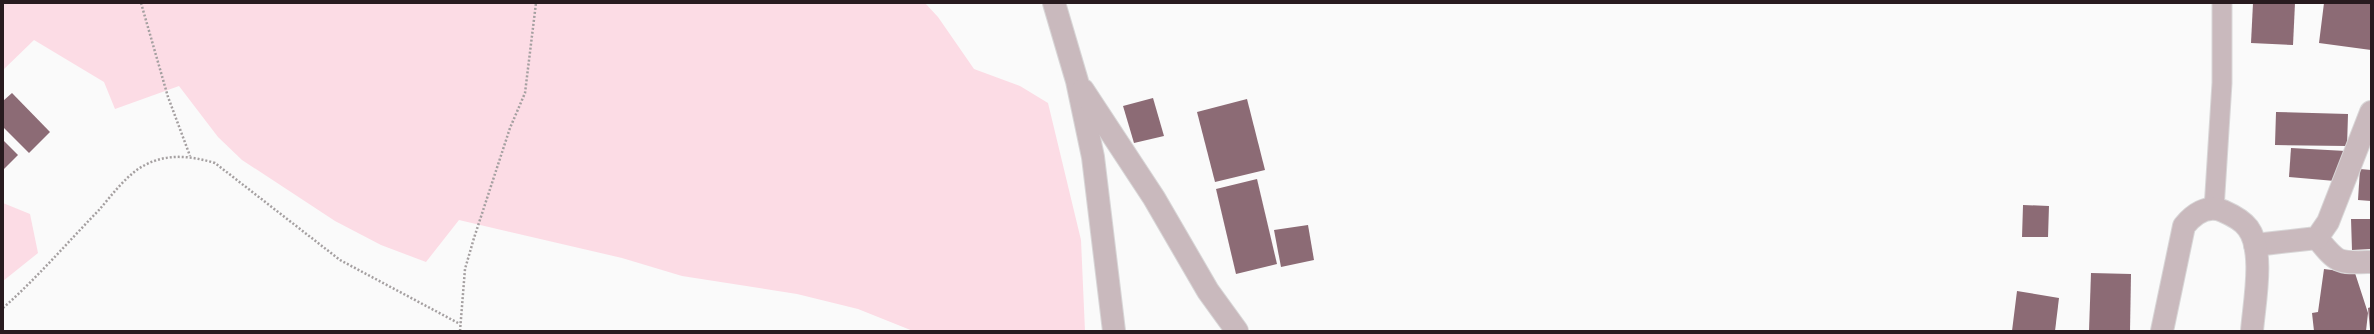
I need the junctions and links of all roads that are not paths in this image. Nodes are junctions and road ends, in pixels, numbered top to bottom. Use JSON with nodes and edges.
{"nodes":[{"id":1,"x":1054,"y":3,"type":"edge"},
{"id":2,"x":2222,"y":3,"type":"edge"},
{"id":3,"x":1077,"y":81,"type":"junction"},
{"id":4,"x":2371,"y":112,"type":"edge"},
{"id":5,"x":2214,"y":209,"type":"junction"},
{"id":6,"x":2317,"y":238,"type":"junction"},
{"id":7,"x":2255,"y":244,"type":"junction"},
{"id":8,"x":2371,"y":262,"type":"edge"},
{"id":9,"x":1114,"y":331,"type":"edge"},
{"id":10,"x":1237,"y":331,"type":"edge"},
{"id":11,"x":2162,"y":331,"type":"edge"},
{"id":12,"x":2252,"y":331,"type":"edge"}],
"edges":[{"from":1,"to":3,"type":"street"},
{"from":2,"to":5,"type":"lane"},
{"from":3,"to":9,"type":"street"},
{"from":3,"to":10,"type":"street"},
{"from":4,"to":6,"type":"street"},
{"from":5,"to":7,"type":"street"},
{"from":5,"to":11,"type":"street"},
{"from":6,"to":7,"type":"street"},
{"from":6,"to":8,"type":"street"},
{"from":7,"to":12,"type":"street"}]}
